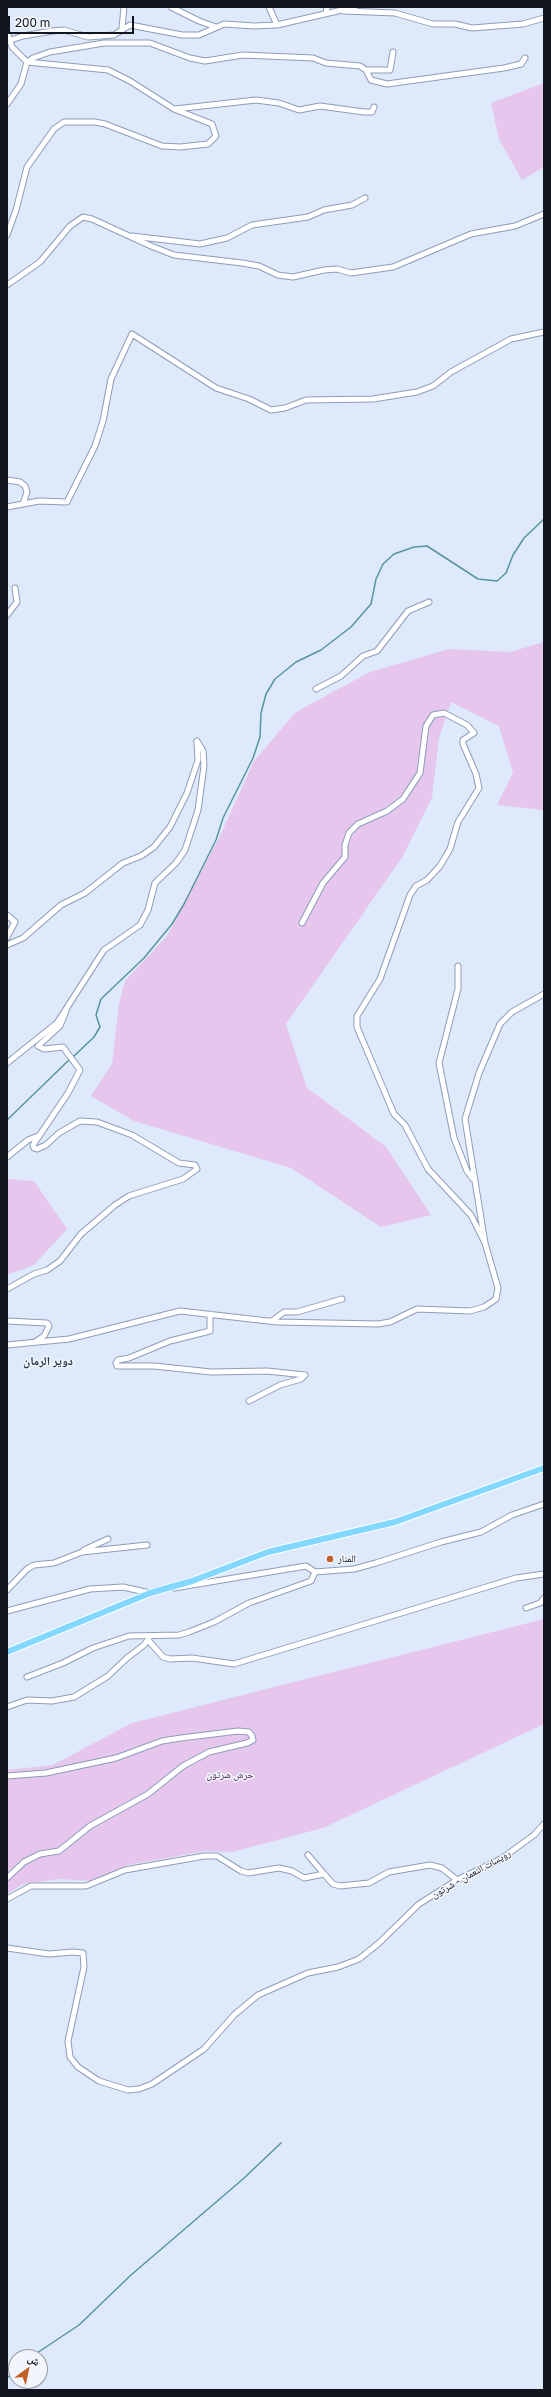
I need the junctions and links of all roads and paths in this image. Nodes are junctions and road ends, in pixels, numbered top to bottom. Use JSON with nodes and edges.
{"nodes":[{"id":1,"x":124,"y":7,"type":"edge"},
{"id":2,"x":171,"y":7,"type":"edge"},
{"id":3,"x":269,"y":7,"type":"edge"},
{"id":4,"x":327,"y":7,"type":"edge"},
{"id":5,"x":355,"y":7,"type":"edge"},
{"id":6,"x":341,"y":10,"type":"junction"},
{"id":7,"x":326,"y":13,"type":"junction"},
{"id":8,"x":544,"y":18,"type":"edge"},
{"id":9,"x":277,"y":24,"type":"junction"},
{"id":10,"x":216,"y":27,"type":"junction"},
{"id":11,"x":122,"y":28,"type":"junction"},
{"id":12,"x":7,"y":32,"type":"edge"},
{"id":13,"x":8,"y":41,"type":"edge"},
{"id":14,"x":393,"y":52,"type":"dead end"},
{"id":15,"x":525,"y":58,"type":"dead end"},
{"id":16,"x":27,"y":62,"type":"junction"},
{"id":17,"x":366,"y":70,"type":"junction"},
{"id":18,"x":7,"y":104,"type":"edge"},
{"id":19,"x":374,"y":107,"type":"dead end"},
{"id":20,"x":174,"y":109,"type":"junction"},
{"id":21,"x":365,"y":198,"type":"dead end"},
{"id":22,"x":544,"y":214,"type":"edge"},
{"id":23,"x":7,"y":235,"type":"edge"},
{"id":24,"x":129,"y":236,"type":"junction"},
{"id":25,"x":7,"y":285,"type":"edge"},
{"id":26,"x":544,"y":332,"type":"edge"},
{"id":27,"x":7,"y":480,"type":"edge"},
{"id":28,"x":23,"y":504,"type":"junction"},
{"id":29,"x":7,"y":507,"type":"edge"},
{"id":30,"x":15,"y":588,"type":"dead end"},
{"id":31,"x":429,"y":602,"type":"dead end"},
{"id":32,"x":7,"y":615,"type":"edge"},
{"id":33,"x":316,"y":689,"type":"dead end"},
{"id":34,"x":7,"y":915,"type":"edge"},
{"id":35,"x":302,"y":923,"type":"dead end"},
{"id":36,"x":7,"y":937,"type":"edge"},
{"id":37,"x":7,"y":945,"type":"edge"},
{"id":38,"x":458,"y":966,"type":"dead end"},
{"id":39,"x":544,"y":994,"type":"edge"},
{"id":40,"x":66,"y":1011,"type":"junction"},
{"id":41,"x":7,"y":1063,"type":"edge"},
{"id":42,"x":39,"y":1136,"type":"junction"},
{"id":43,"x":7,"y":1157,"type":"edge"},
{"id":44,"x":473,"y":1179,"type":"junction"},
{"id":45,"x":485,"y":1243,"type":"junction"},
{"id":46,"x":7,"y":1289,"type":"edge"},
{"id":47,"x":342,"y":1299,"type":"dead end"},
{"id":48,"x":210,"y":1314,"type":"junction"},
{"id":49,"x":7,"y":1321,"type":"edge"},
{"id":50,"x":272,"y":1322,"type":"junction"},
{"id":51,"x":34,"y":1343,"type":"junction"},
{"id":52,"x":7,"y":1345,"type":"edge"},
{"id":53,"x":249,"y":1401,"type":"dead end"},
{"id":54,"x":544,"y":1468,"type":"edge"},
{"id":55,"x":544,"y":1504,"type":"edge"},
{"id":56,"x":108,"y":1539,"type":"dead end"},
{"id":57,"x":147,"y":1545,"type":"dead end"},
{"id":58,"x":82,"y":1552,"type":"junction"},
{"id":59,"x":315,"y":1572,"type":"junction"},
{"id":60,"x":544,"y":1574,"type":"edge"},
{"id":61,"x":169,"y":1589,"type":"junction"},
{"id":62,"x":7,"y":1590,"type":"edge"},
{"id":63,"x":150,"y":1593,"type":"junction"},
{"id":64,"x":544,"y":1598,"type":"edge"},
{"id":65,"x":526,"y":1608,"type":"dead end"},
{"id":66,"x":7,"y":1611,"type":"edge"},
{"id":67,"x":149,"y":1638,"type":"junction"},
{"id":68,"x":7,"y":1652,"type":"edge"},
{"id":69,"x":27,"y":1677,"type":"dead end"},
{"id":70,"x":7,"y":1708,"type":"edge"},
{"id":71,"x":7,"y":1776,"type":"edge"},
{"id":72,"x":544,"y":1824,"type":"edge"},
{"id":73,"x":308,"y":1855,"type":"dead end"},
{"id":74,"x":324,"y":1874,"type":"junction"},
{"id":75,"x":7,"y":1878,"type":"edge"},
{"id":76,"x":457,"y":1880,"type":"junction"},
{"id":77,"x":7,"y":1899,"type":"edge"},
{"id":78,"x":7,"y":1948,"type":"edge"}],
"edges":[{"from":1,"to":11,"type":"street"},
{"from":2,"to":10,"type":"street"},
{"from":3,"to":9,"type":"street"},
{"from":4,"to":7,"type":"street"},
{"from":5,"to":6,"type":"street"},
{"from":6,"to":7,"type":"street"},
{"from":6,"to":8,"type":"street"},
{"from":7,"to":9,"type":"street"},
{"from":9,"to":10,"type":"street"},
{"from":10,"to":11,"type":"street"},
{"from":11,"to":13,"type":"street"},
{"from":12,"to":13,"type":"street"},
{"from":13,"to":16,"type":"street"},
{"from":14,"to":17,"type":"street"},
{"from":15,"to":17,"type":"street"},
{"from":16,"to":17,"type":"street"},
{"from":16,"to":18,"type":"street"},
{"from":16,"to":20,"type":"street"},
{"from":19,"to":20,"type":"street"},
{"from":20,"to":23,"type":"street"},
{"from":21,"to":24,"type":"street"},
{"from":22,"to":24,"type":"street"},
{"from":24,"to":25,"type":"street"},
{"from":26,"to":28,"type":"street"},
{"from":27,"to":28,"type":"street"},
{"from":28,"to":29,"type":"street"},
{"from":30,"to":32,"type":"street"},
{"from":31,"to":33,"type":"street"},
{"from":34,"to":36,"type":"street"},
{"from":35,"to":45,"type":"street"},
{"from":37,"to":40,"type":"street"},
{"from":38,"to":44,"type":"street"},
{"from":39,"to":44,"type":"street"},
{"from":40,"to":41,"type":"street"},
{"from":40,"to":42,"type":"street"},
{"from":42,"to":43,"type":"street"},
{"from":42,"to":46,"type":"street"},
{"from":44,"to":45,"type":"street"},
{"from":45,"to":50,"type":"street"},
{"from":47,"to":50,"type":"street"},
{"from":48,"to":50,"type":"street"},
{"from":48,"to":51,"type":"street"},
{"from":48,"to":53,"type":"street"},
{"from":49,"to":51,"type":"street"},
{"from":51,"to":52,"type":"street"},
{"from":54,"to":61,"type":"main road"},
{"from":55,"to":59,"type":"street"},
{"from":56,"to":58,"type":"street"},
{"from":57,"to":58,"type":"street"},
{"from":58,"to":62,"type":"street"},
{"from":59,"to":61,"type":"street"},
{"from":59,"to":67,"type":"street"},
{"from":60,"to":67,"type":"street"},
{"from":61,"to":63,"type":"main road"},
{"from":63,"to":66,"type":"street"},
{"from":63,"to":68,"type":"main road"},
{"from":64,"to":65,"type":"street"},
{"from":67,"to":69,"type":"street"},
{"from":67,"to":70,"type":"street"},
{"from":71,"to":75,"type":"street"},
{"from":72,"to":76,"type":"street","name":"رويسات النعمان - شرتون"},
{"from":73,"to":74,"type":"street"},
{"from":74,"to":76,"type":"street"},
{"from":74,"to":77,"type":"street"},
{"from":76,"to":78,"type":"street","name":"رويسات النعمان - شرتون"}]}
